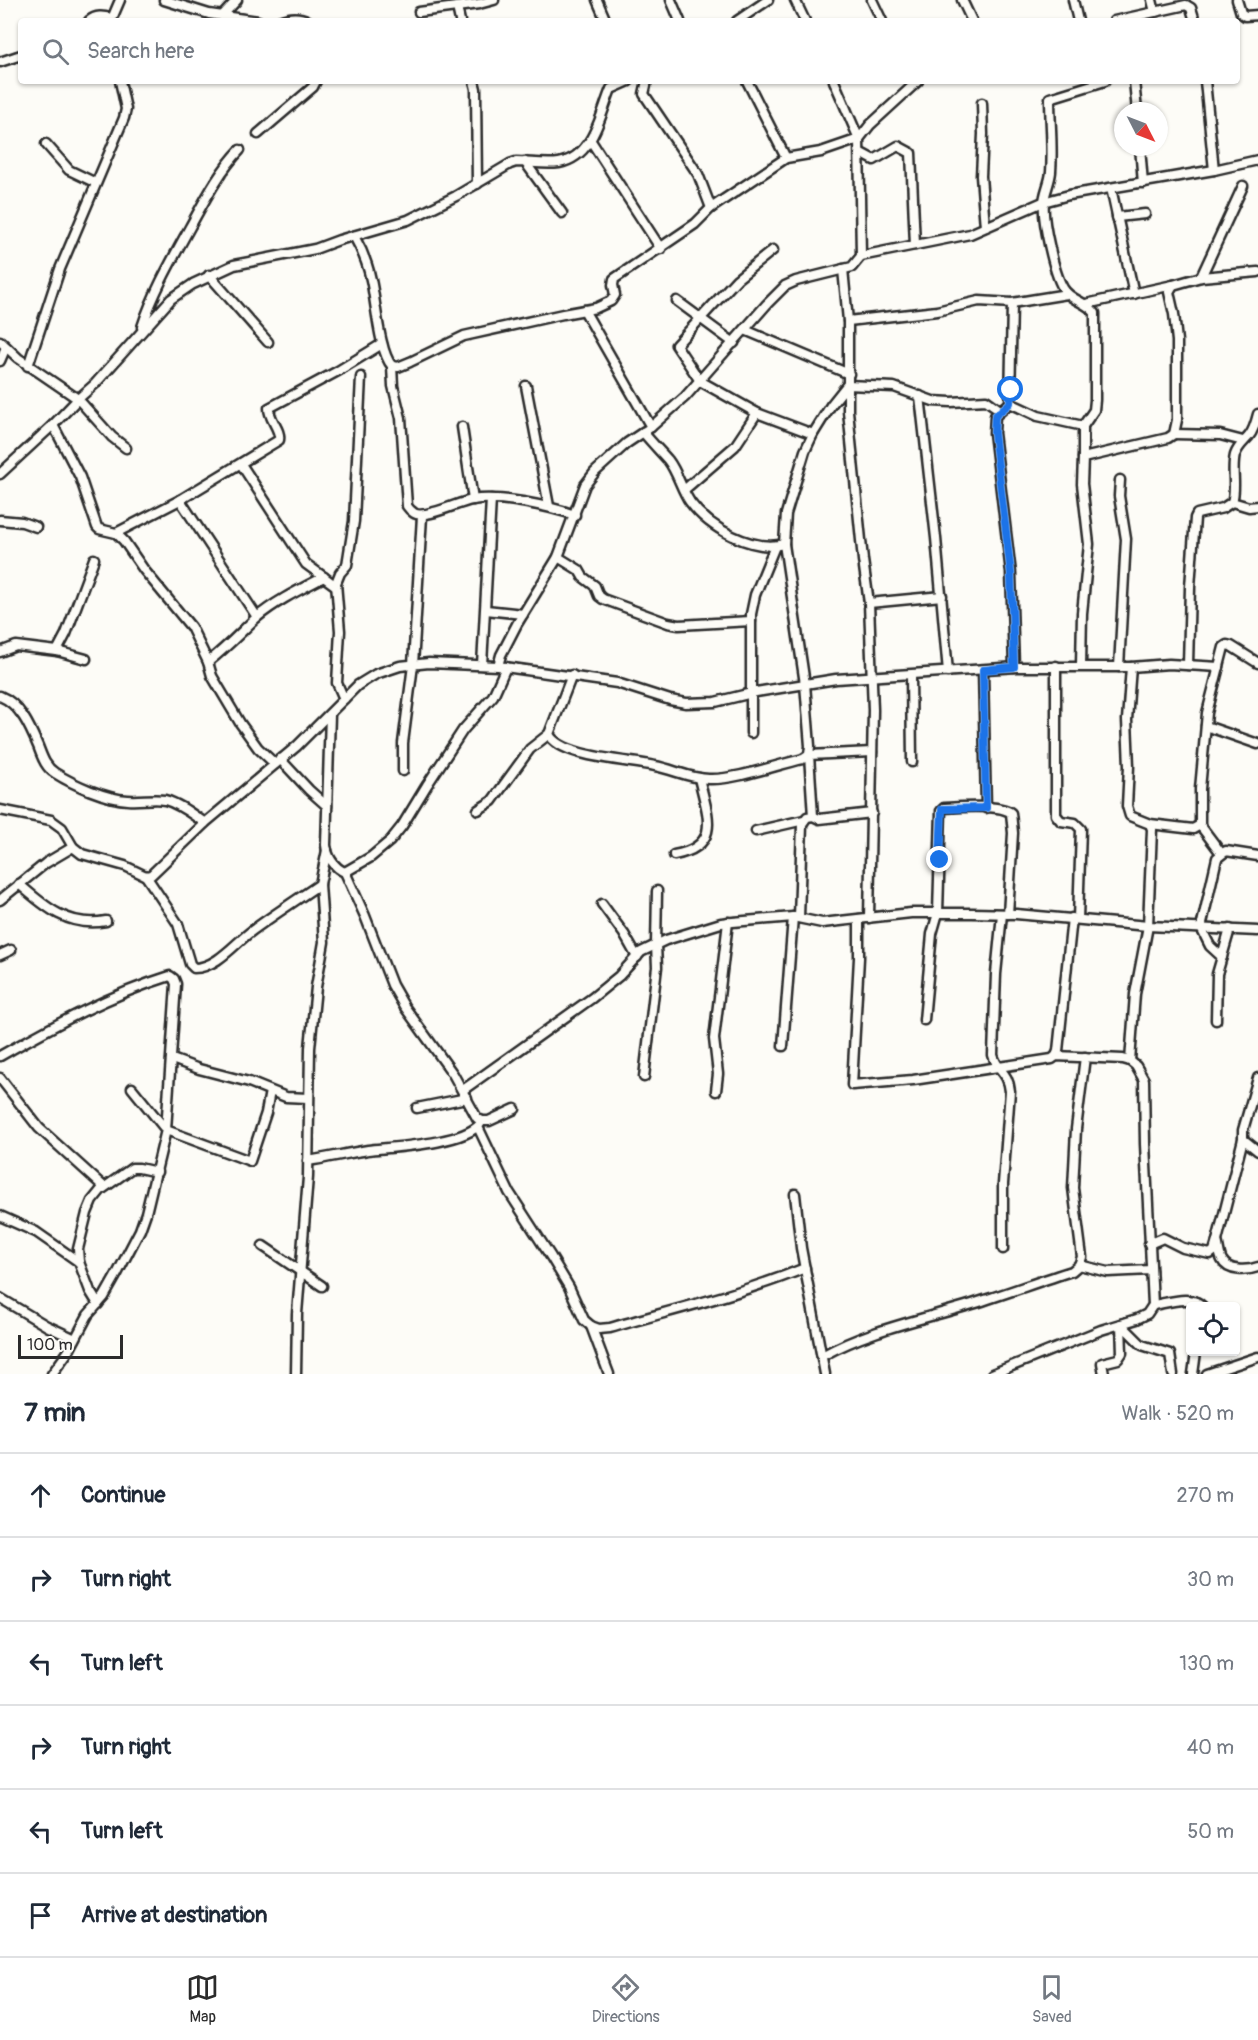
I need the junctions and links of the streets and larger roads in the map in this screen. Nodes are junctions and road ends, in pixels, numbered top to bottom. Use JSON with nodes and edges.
{"nodes":[{"id":1,"x":120,"y":0,"type":"edge"},
{"id":2,"x":164,"y":0,"type":"edge"},
{"id":3,"x":237,"y":0,"type":"edge"},
{"id":4,"x":494,"y":0,"type":"edge"},
{"id":5,"x":597,"y":0,"type":"edge"},
{"id":6,"x":671,"y":0,"type":"edge"},
{"id":7,"x":768,"y":0,"type":"edge"},
{"id":8,"x":795,"y":0,"type":"edge"},
{"id":9,"x":872,"y":0,"type":"edge"},
{"id":10,"x":962,"y":0,"type":"edge"},
{"id":11,"x":1073,"y":0,"type":"edge"},
{"id":12,"x":1152,"y":0,"type":"edge"},
{"id":13,"x":1237,"y":0,"type":"edge"},
{"id":14,"x":1188,"y":2,"type":"edge"},
{"id":15,"x":457,"y":7,"type":"junction"},
{"id":16,"x":419,"y":12,"type":"dead end"},
{"id":17,"x":1155,"y":12,"type":"junction"},
{"id":18,"x":1258,"y":15,"type":"edge"},
{"id":19,"x":222,"y":16,"type":"junction"},
{"id":20,"x":112,"y":18,"type":"edge"},
{"id":21,"x":236,"y":18,"type":"edge"},
{"id":22,"x":286,"y":18,"type":"edge"},
{"id":23,"x":303,"y":18,"type":"edge"},
{"id":24,"x":459,"y":18,"type":"edge"},
{"id":25,"x":605,"y":18,"type":"edge"},
{"id":26,"x":679,"y":18,"type":"edge"},
{"id":27,"x":741,"y":18,"type":"edge"},
{"id":28,"x":804,"y":18,"type":"edge"},
{"id":29,"x":881,"y":18,"type":"edge"},
{"id":30,"x":971,"y":18,"type":"edge"},
{"id":31,"x":1077,"y":18,"type":"edge"},
{"id":32,"x":1135,"y":18,"type":"edge"},
{"id":33,"x":1194,"y":18,"type":"edge"},
{"id":34,"x":18,"y":56,"type":"edge"},
{"id":35,"x":0,"y":62,"type":"edge"},
{"id":36,"x":121,"y":84,"type":"edge"},
{"id":37,"x":314,"y":84,"type":"edge"},
{"id":38,"x":475,"y":84,"type":"edge"},
{"id":39,"x":646,"y":84,"type":"edge"},
{"id":40,"x":749,"y":84,"type":"edge"},
{"id":41,"x":835,"y":84,"type":"edge"},
{"id":42,"x":915,"y":84,"type":"edge"},
{"id":43,"x":1095,"y":84,"type":"edge"},
{"id":44,"x":1134,"y":84,"type":"edge"},
{"id":45,"x":1205,"y":84,"type":"edge"},
{"id":46,"x":609,"y":85,"type":"edge"},
{"id":47,"x":1136,"y":102,"type":"edge"},
{"id":48,"x":982,"y":103,"type":"dead end"},
{"id":49,"x":258,"y":134,"type":"dead end"},
{"id":50,"x":860,"y":139,"type":"junction"},
{"id":51,"x":591,"y":141,"type":"junction"},
{"id":52,"x":46,"y":144,"type":"dead end"},
{"id":53,"x":240,"y":150,"type":"dead end"},
{"id":54,"x":861,"y":153,"type":"junction"},
{"id":55,"x":1141,"y":156,"type":"edge"},
{"id":56,"x":786,"y":158,"type":"junction"},
{"id":57,"x":1258,"y":160,"type":"edge"},
{"id":58,"x":525,"y":162,"type":"junction"},
{"id":59,"x":1214,"y":170,"type":"junction"},
{"id":60,"x":96,"y":183,"type":"junction"},
{"id":61,"x":1143,"y":183,"type":"junction"},
{"id":62,"x":477,"y":184,"type":"junction"},
{"id":63,"x":1243,"y":186,"type":"dead end"},
{"id":64,"x":1112,"y":188,"type":"junction"},
{"id":65,"x":1043,"y":202,"type":"junction"},
{"id":66,"x":711,"y":208,"type":"junction"},
{"id":67,"x":562,"y":213,"type":"dead end"},
{"id":68,"x":1145,"y":214,"type":"dead end"},
{"id":69,"x":1117,"y":217,"type":"junction"},
{"id":70,"x":985,"y":227,"type":"junction"},
{"id":71,"x":354,"y":236,"type":"junction"},
{"id":72,"x":915,"y":245,"type":"junction"},
{"id":73,"x":661,"y":249,"type":"junction"},
{"id":74,"x":773,"y":250,"type":"dead end"},
{"id":75,"x":861,"y":256,"type":"junction"},
{"id":76,"x":843,"y":269,"type":"junction"},
{"id":77,"x":1258,"y":272,"type":"edge"},
{"id":78,"x":209,"y":276,"type":"junction"},
{"id":79,"x":1201,"y":277,"type":"junction"},
{"id":80,"x":1173,"y":285,"type":"junction"},
{"id":81,"x":1067,"y":294,"type":"junction"},
{"id":82,"x":1134,"y":294,"type":"junction"},
{"id":83,"x":677,"y":301,"type":"dead end"},
{"id":84,"x":1012,"y":303,"type":"junction"},
{"id":85,"x":1086,"y":304,"type":"junction"},
{"id":86,"x":584,"y":310,"type":"junction"},
{"id":87,"x":701,"y":319,"type":"junction"},
{"id":88,"x":848,"y":321,"type":"junction"},
{"id":89,"x":744,"y":330,"type":"junction"},
{"id":90,"x":141,"y":331,"type":"junction"},
{"id":91,"x":268,"y":342,"type":"dead end"},
{"id":92,"x":734,"y":343,"type":"junction"},
{"id":93,"x":3,"y":344,"type":"edge"},
{"id":94,"x":382,"y":344,"type":"junction"},
{"id":95,"x":0,"y":361,"type":"edge"},
{"id":96,"x":28,"y":366,"type":"junction"},
{"id":97,"x":392,"y":366,"type":"junction"},
{"id":98,"x":849,"y":374,"type":"junction"},
{"id":99,"x":361,"y":376,"type":"dead end"},
{"id":100,"x":700,"y":381,"type":"junction"},
{"id":101,"x":847,"y":385,"type":"junction"},
{"id":102,"x":526,"y":386,"type":"dead end"},
{"id":103,"x":920,"y":396,"type":"junction"},
{"id":104,"x":78,"y":399,"type":"junction"},
{"id":105,"x":1010,"y":403,"type":"junction"},
{"id":106,"x":1000,"y":410,"type":"junction"},
{"id":107,"x":757,"y":414,"type":"junction"},
{"id":108,"x":1258,"y":414,"type":"edge"},
{"id":109,"x":53,"y":425,"type":"junction"},
{"id":110,"x":1083,"y":426,"type":"junction"},
{"id":111,"x":462,"y":427,"type":"dead end"},
{"id":112,"x":647,"y":430,"type":"junction"},
{"id":113,"x":813,"y":434,"type":"junction"},
{"id":114,"x":1174,"y":434,"type":"junction"},
{"id":115,"x":1243,"y":441,"type":"junction"},
{"id":116,"x":126,"y":448,"type":"dead end"},
{"id":117,"x":1083,"y":458,"type":"junction"},
{"id":118,"x":241,"y":464,"type":"junction"},
{"id":119,"x":0,"y":474,"type":"edge"},
{"id":120,"x":1120,"y":480,"type":"dead end"},
{"id":121,"x":684,"y":490,"type":"junction"},
{"id":122,"x":491,"y":499,"type":"junction"},
{"id":123,"x":180,"y":500,"type":"junction"},
{"id":124,"x":472,"y":500,"type":"junction"},
{"id":125,"x":1232,"y":502,"type":"junction"},
{"id":126,"x":549,"y":506,"type":"junction"},
{"id":127,"x":1258,"y":506,"type":"edge"},
{"id":128,"x":575,"y":515,"type":"junction"},
{"id":129,"x":422,"y":516,"type":"junction"},
{"id":130,"x":0,"y":520,"type":"edge"},
{"id":131,"x":36,"y":527,"type":"dead end"},
{"id":132,"x":116,"y":533,"type":"junction"},
{"id":133,"x":779,"y":545,"type":"junction"},
{"id":134,"x":558,"y":557,"type":"junction"},
{"id":135,"x":94,"y":559,"type":"dead end"},
{"id":136,"x":324,"y":577,"type":"junction"},
{"id":137,"x":336,"y":586,"type":"junction"},
{"id":138,"x":942,"y":596,"type":"junction"},
{"id":139,"x":869,"y":603,"type":"junction"},
{"id":140,"x":486,"y":610,"type":"junction"},
{"id":141,"x":523,"y":614,"type":"junction"},
{"id":142,"x":258,"y":617,"type":"junction"},
{"id":143,"x":751,"y":621,"type":"junction"},
{"id":144,"x":57,"y":651,"type":"junction"},
{"id":145,"x":0,"y":652,"type":"edge"},
{"id":146,"x":86,"y":659,"type":"dead end"},
{"id":147,"x":208,"y":662,"type":"junction"},
{"id":148,"x":1258,"y":663,"type":"edge"},
{"id":149,"x":413,"y":665,"type":"junction"},
{"id":150,"x":482,"y":665,"type":"junction"},
{"id":151,"x":1188,"y":665,"type":"junction"},
{"id":152,"x":502,"y":666,"type":"junction"},
{"id":153,"x":1056,"y":666,"type":"junction"},
{"id":154,"x":1081,"y":666,"type":"junction"},
{"id":155,"x":1014,"y":667,"type":"junction"},
{"id":156,"x":1119,"y":667,"type":"junction"},
{"id":157,"x":1131,"y":667,"type":"junction"},
{"id":158,"x":1219,"y":667,"type":"junction"},
{"id":159,"x":983,"y":670,"type":"junction"},
{"id":160,"x":948,"y":672,"type":"junction"},
{"id":161,"x":572,"y":675,"type":"junction"},
{"id":162,"x":911,"y":675,"type":"junction"},
{"id":163,"x":872,"y":677,"type":"junction"},
{"id":164,"x":805,"y":684,"type":"junction"},
{"id":165,"x":752,"y":693,"type":"junction"},
{"id":166,"x":0,"y":696,"type":"edge"},
{"id":167,"x":344,"y":699,"type":"junction"},
{"id":168,"x":330,"y":714,"type":"junction"},
{"id":169,"x":1206,"y":726,"type":"junction"},
{"id":170,"x":751,"y":733,"type":"dead end"},
{"id":171,"x":549,"y":734,"type":"junction"},
{"id":172,"x":1258,"y":744,"type":"edge"},
{"id":173,"x":872,"y":752,"type":"junction"},
{"id":174,"x":809,"y":755,"type":"junction"},
{"id":175,"x":277,"y":762,"type":"junction"},
{"id":176,"x":912,"y":762,"type":"dead end"},
{"id":177,"x":403,"y":771,"type":"dead end"},
{"id":178,"x":699,"y":778,"type":"junction"},
{"id":179,"x":327,"y":806,"type":"junction"},
{"id":180,"x":986,"y":808,"type":"junction"},
{"id":181,"x":0,"y":810,"type":"edge"},
{"id":182,"x":478,"y":810,"type":"dead end"},
{"id":183,"x":872,"y":813,"type":"junction"},
{"id":184,"x":813,"y":816,"type":"junction"},
{"id":185,"x":804,"y":820,"type":"junction"},
{"id":186,"x":205,"y":823,"type":"junction"},
{"id":187,"x":1150,"y":824,"type":"junction"},
{"id":188,"x":1200,"y":825,"type":"junction"},
{"id":189,"x":756,"y":831,"type":"dead end"},
{"id":190,"x":73,"y":847,"type":"junction"},
{"id":191,"x":327,"y":850,"type":"junction"},
{"id":192,"x":1221,"y":853,"type":"junction"},
{"id":193,"x":674,"y":855,"type":"dead end"},
{"id":194,"x":1258,"y":855,"type":"edge"},
{"id":195,"x":345,"y":872,"type":"junction"},
{"id":196,"x":146,"y":876,"type":"junction"},
{"id":197,"x":19,"y":884,"type":"junction"},
{"id":198,"x":320,"y":884,"type":"junction"},
{"id":199,"x":657,"y":891,"type":"dead end"},
{"id":200,"x":0,"y":900,"type":"edge"},
{"id":201,"x":602,"y":904,"type":"dead end"},
{"id":202,"x":938,"y":913,"type":"junction"},
{"id":203,"x":1005,"y":914,"type":"junction"},
{"id":204,"x":796,"y":917,"type":"junction"},
{"id":205,"x":869,"y":918,"type":"junction"},
{"id":206,"x":859,"y":919,"type":"junction"},
{"id":207,"x":1075,"y":919,"type":"junction"},
{"id":208,"x":106,"y":921,"type":"dead end"},
{"id":209,"x":728,"y":922,"type":"junction"},
{"id":210,"x":1148,"y":926,"type":"junction"},
{"id":211,"x":1201,"y":928,"type":"junction"},
{"id":212,"x":1230,"y":929,"type":"junction"},
{"id":213,"x":1258,"y":931,"type":"edge"},
{"id":214,"x":656,"y":945,"type":"junction"},
{"id":215,"x":11,"y":950,"type":"dead end"},
{"id":216,"x":0,"y":955,"type":"edge"},
{"id":217,"x":637,"y":957,"type":"junction"},
{"id":218,"x":1222,"y":957,"type":"junction"},
{"id":219,"x":924,"y":1020,"type":"dead end"},
{"id":220,"x":1216,"y":1020,"type":"dead end"},
{"id":221,"x":783,"y":1046,"type":"dead end"},
{"id":222,"x":1,"y":1056,"type":"edge"},
{"id":223,"x":1056,"y":1056,"type":"junction"},
{"id":224,"x":1085,"y":1057,"type":"junction"},
{"id":225,"x":172,"y":1059,"type":"junction"},
{"id":226,"x":1130,"y":1061,"type":"junction"},
{"id":227,"x":999,"y":1068,"type":"junction"},
{"id":228,"x":644,"y":1077,"type":"dead end"},
{"id":229,"x":0,"y":1078,"type":"edge"},
{"id":230,"x":1258,"y":1078,"type":"edge"},
{"id":231,"x":132,"y":1088,"type":"dead end"},
{"id":232,"x":270,"y":1090,"type":"junction"},
{"id":233,"x":716,"y":1091,"type":"dead end"},
{"id":234,"x":465,"y":1094,"type":"junction"},
{"id":235,"x":308,"y":1098,"type":"junction"},
{"id":236,"x":417,"y":1108,"type":"dead end"},
{"id":237,"x":515,"y":1108,"type":"dead end"},
{"id":238,"x":480,"y":1124,"type":"junction"},
{"id":239,"x":166,"y":1130,"type":"junction"},
{"id":240,"x":1243,"y":1139,"type":"junction"},
{"id":241,"x":1258,"y":1150,"type":"edge"},
{"id":242,"x":308,"y":1161,"type":"junction"},
{"id":243,"x":157,"y":1172,"type":"junction"},
{"id":244,"x":104,"y":1187,"type":"junction"},
{"id":245,"x":795,"y":1194,"type":"dead end"},
{"id":246,"x":0,"y":1216,"type":"edge"},
{"id":247,"x":1217,"y":1241,"type":"junction"},
{"id":248,"x":1149,"y":1244,"type":"junction"},
{"id":249,"x":263,"y":1246,"type":"dead end"},
{"id":250,"x":1003,"y":1249,"type":"dead end"},
{"id":251,"x":79,"y":1262,"type":"junction"},
{"id":252,"x":1079,"y":1265,"type":"junction"},
{"id":253,"x":1258,"y":1267,"type":"edge"},
{"id":254,"x":805,"y":1268,"type":"junction"},
{"id":255,"x":1151,"y":1270,"type":"junction"},
{"id":256,"x":301,"y":1272,"type":"junction"},
{"id":257,"x":322,"y":1286,"type":"dead end"},
{"id":258,"x":0,"y":1298,"type":"edge"},
{"id":259,"x":1198,"y":1302,"type":"edge"},
{"id":260,"x":98,"y":1304,"type":"junction"},
{"id":261,"x":1153,"y":1305,"type":"junction"},
{"id":262,"x":1121,"y":1324,"type":"junction"},
{"id":263,"x":591,"y":1326,"type":"junction"},
{"id":264,"x":75,"y":1339,"type":"junction"},
{"id":265,"x":822,"y":1356,"type":"junction"},
{"id":266,"x":1195,"y":1356,"type":"edge"},
{"id":267,"x":1258,"y":1357,"type":"edge"},
{"id":268,"x":1238,"y":1363,"type":"junction"},
{"id":269,"x":52,"y":1374,"type":"edge"},
{"id":270,"x":296,"y":1374,"type":"edge"},
{"id":271,"x":609,"y":1374,"type":"edge"},
{"id":272,"x":825,"y":1374,"type":"edge"},
{"id":273,"x":992,"y":1374,"type":"edge"},
{"id":274,"x":1104,"y":1374,"type":"edge"},
{"id":275,"x":1173,"y":1374,"type":"edge"},
{"id":276,"x":1193,"y":1374,"type":"edge"},
{"id":277,"x":1207,"y":1374,"type":"edge"},
{"id":278,"x":1240,"y":1374,"type":"edge"}],
"edges":[{"from":1,"to":20,"type":"street"},
{"from":2,"to":19,"type":"street"},
{"from":3,"to":19,"type":"street"},
{"from":4,"to":15,"type":"street"},
{"from":5,"to":25,"type":"street"},
{"from":6,"to":26,"type":"street"},
{"from":7,"to":27,"type":"street"},
{"from":8,"to":28,"type":"street"},
{"from":9,"to":29,"type":"street"},
{"from":10,"to":30,"type":"street"},
{"from":11,"to":31,"type":"street"},
{"from":12,"to":17,"type":"street"},
{"from":13,"to":18,"type":"street"},
{"from":14,"to":17,"type":"street"},
{"from":14,"to":33,"type":"street"},
{"from":15,"to":16,"type":"street"},
{"from":15,"to":24,"type":"street"},
{"from":17,"to":32,"type":"street"},
{"from":19,"to":21,"type":"street"},
{"from":22,"to":23,"type":"street"},
{"from":34,"to":35,"type":"street"},
{"from":36,"to":60,"type":"street"},
{"from":37,"to":49,"type":"street"},
{"from":38,"to":62,"type":"street"},
{"from":39,"to":66,"type":"street"},
{"from":40,"to":56,"type":"street"},
{"from":41,"to":50,"type":"street"},
{"from":42,"to":50,"type":"street"},
{"from":43,"to":65,"type":"street"},
{"from":44,"to":47,"type":"street"},
{"from":45,"to":59,"type":"street"},
{"from":46,"to":51,"type":"street"},
{"from":48,"to":70,"type":"street"},
{"from":50,"to":54,"type":"street"},
{"from":50,"to":56,"type":"street"},
{"from":51,"to":58,"type":"street"},
{"from":51,"to":73,"type":"street"},
{"from":52,"to":60,"type":"street"},
{"from":53,"to":90,"type":"street"},
{"from":54,"to":72,"type":"street"},
{"from":54,"to":75,"type":"street"},
{"from":55,"to":61,"type":"street"},
{"from":56,"to":66,"type":"street"},
{"from":57,"to":59,"type":"street"},
{"from":58,"to":62,"type":"street"},
{"from":58,"to":67,"type":"street"},
{"from":59,"to":61,"type":"street"},
{"from":60,"to":96,"type":"street"},
{"from":61,"to":64,"type":"street"},
{"from":62,"to":71,"type":"street"},
{"from":63,"to":79,"type":"street"},
{"from":64,"to":65,"type":"street"},
{"from":64,"to":69,"type":"street"},
{"from":65,"to":70,"type":"street"},
{"from":65,"to":81,"type":"street"},
{"from":66,"to":73,"type":"street"},
{"from":68,"to":69,"type":"street"},
{"from":69,"to":82,"type":"street"},
{"from":70,"to":72,"type":"street"},
{"from":71,"to":78,"type":"street"},
{"from":71,"to":94,"type":"street"},
{"from":72,"to":75,"type":"street"},
{"from":73,"to":86,"type":"street"},
{"from":74,"to":87,"type":"street"},
{"from":75,"to":76,"type":"street"},
{"from":76,"to":88,"type":"street"},
{"from":76,"to":89,"type":"street"},
{"from":77,"to":79,"type":"street"},
{"from":78,"to":90,"type":"street"},
{"from":78,"to":91,"type":"street"},
{"from":79,"to":80,"type":"street"},
{"from":80,"to":82,"type":"street"},
{"from":80,"to":114,"type":"street"},
{"from":81,"to":84,"type":"street"},
{"from":81,"to":85,"type":"street"},
{"from":82,"to":85,"type":"street"},
{"from":83,"to":87,"type":"street"},
{"from":84,"to":88,"type":"street"},
{"from":84,"to":105,"type":"street"},
{"from":85,"to":110,"type":"street"},
{"from":86,"to":97,"type":"street"},
{"from":86,"to":112,"type":"street"},
{"from":87,"to":92,"type":"street"},
{"from":87,"to":100,"type":"street"},
{"from":88,"to":98,"type":"street"},
{"from":89,"to":92,"type":"street"},
{"from":89,"to":98,"type":"street"},
{"from":90,"to":104,"type":"street"},
{"from":92,"to":100,"type":"street"},
{"from":93,"to":95,"type":"street"},
{"from":93,"to":96,"type":"street"},
{"from":94,"to":97,"type":"street"},
{"from":94,"to":118,"type":"street"},
{"from":96,"to":104,"type":"street"},
{"from":97,"to":129,"type":"street"},
{"from":98,"to":101,"type":"street"},
{"from":99,"to":137,"type":"street"},
{"from":100,"to":107,"type":"street"},
{"from":100,"to":112,"type":"street"},
{"from":101,"to":103,"type":"street"},
{"from":101,"to":113,"type":"street"},
{"from":101,"to":139,"type":"street"},
{"from":102,"to":126,"type":"street"},
{"from":103,"to":106,"type":"street"},
{"from":103,"to":138,"type":"street"},
{"from":104,"to":109,"type":"street"},
{"from":104,"to":116,"type":"street"},
{"from":105,"to":106,"type":"street"},
{"from":105,"to":110,"type":"street"},
{"from":106,"to":155,"type":"street"},
{"from":107,"to":113,"type":"street"},
{"from":107,"to":121,"type":"street"},
{"from":108,"to":115,"type":"street"},
{"from":109,"to":119,"type":"street"},
{"from":109,"to":132,"type":"street"},
{"from":110,"to":117,"type":"street"},
{"from":111,"to":124,"type":"street"},
{"from":112,"to":121,"type":"street"},
{"from":112,"to":128,"type":"street"},
{"from":113,"to":133,"type":"street"},
{"from":114,"to":115,"type":"street"},
{"from":114,"to":117,"type":"street"},
{"from":115,"to":125,"type":"street"},
{"from":117,"to":154,"type":"street"},
{"from":118,"to":123,"type":"street"},
{"from":118,"to":136,"type":"street"},
{"from":120,"to":156,"type":"street"},
{"from":121,"to":133,"type":"street"},
{"from":122,"to":124,"type":"street"},
{"from":122,"to":126,"type":"street"},
{"from":122,"to":140,"type":"street"},
{"from":123,"to":132,"type":"street"},
{"from":123,"to":142,"type":"street"},
{"from":124,"to":129,"type":"street"},
{"from":125,"to":127,"type":"street"},
{"from":125,"to":151,"type":"street"},
{"from":126,"to":128,"type":"street"},
{"from":128,"to":134,"type":"street"},
{"from":129,"to":149,"type":"street"},
{"from":130,"to":131,"type":"street"},
{"from":132,"to":147,"type":"street"},
{"from":133,"to":143,"type":"street"},
{"from":133,"to":164,"type":"street"},
{"from":134,"to":141,"type":"street"},
{"from":134,"to":143,"type":"street"},
{"from":135,"to":144,"type":"street"},
{"from":136,"to":137,"type":"street"},
{"from":136,"to":142,"type":"street"},
{"from":137,"to":167,"type":"street"},
{"from":138,"to":139,"type":"street"},
{"from":138,"to":160,"type":"street"},
{"from":139,"to":163,"type":"street"},
{"from":140,"to":141,"type":"street"},
{"from":140,"to":150,"type":"street"},
{"from":141,"to":152,"type":"street"},
{"from":142,"to":147,"type":"street"},
{"from":143,"to":165,"type":"street"},
{"from":144,"to":145,"type":"street"},
{"from":144,"to":146,"type":"street"},
{"from":147,"to":175,"type":"street"},
{"from":148,"to":158,"type":"street"},
{"from":149,"to":150,"type":"street"},
{"from":149,"to":167,"type":"street"},
{"from":149,"to":177,"type":"street"},
{"from":150,"to":152,"type":"street"},
{"from":151,"to":157,"type":"street"},
{"from":151,"to":158,"type":"street"},
{"from":152,"to":161,"type":"street"},
{"from":152,"to":195,"type":"street"},
{"from":153,"to":154,"type":"street"},
{"from":153,"to":155,"type":"street"},
{"from":153,"to":207,"type":"street"},
{"from":154,"to":156,"type":"street"},
{"from":155,"to":159,"type":"street"},
{"from":156,"to":157,"type":"street"},
{"from":157,"to":187,"type":"street"},
{"from":158,"to":169,"type":"street"},
{"from":159,"to":160,"type":"street"},
{"from":159,"to":180,"type":"street"},
{"from":160,"to":162,"type":"street"},
{"from":161,"to":165,"type":"street"},
{"from":161,"to":171,"type":"street"},
{"from":162,"to":163,"type":"street"},
{"from":162,"to":176,"type":"street"},
{"from":163,"to":164,"type":"street"},
{"from":163,"to":173,"type":"street"},
{"from":164,"to":165,"type":"street"},
{"from":164,"to":174,"type":"street"},
{"from":165,"to":170,"type":"street"},
{"from":166,"to":186,"type":"street"},
{"from":167,"to":168,"type":"street"},
{"from":168,"to":175,"type":"street"},
{"from":168,"to":179,"type":"street"},
{"from":169,"to":172,"type":"street"},
{"from":169,"to":188,"type":"street"},
{"from":171,"to":178,"type":"street"},
{"from":171,"to":182,"type":"street"},
{"from":173,"to":174,"type":"street"},
{"from":173,"to":183,"type":"street"},
{"from":174,"to":178,"type":"street"},
{"from":174,"to":184,"type":"street"},
{"from":175,"to":179,"type":"street"},
{"from":175,"to":186,"type":"street"},
{"from":178,"to":193,"type":"street"},
{"from":179,"to":191,"type":"street"},
{"from":180,"to":202,"type":"street"},
{"from":180,"to":203,"type":"street"},
{"from":181,"to":190,"type":"street"},
{"from":183,"to":184,"type":"street"},
{"from":183,"to":205,"type":"street"},
{"from":184,"to":185,"type":"street"},
{"from":185,"to":189,"type":"street"},
{"from":185,"to":204,"type":"street"},
{"from":186,"to":196,"type":"street"},
{"from":187,"to":188,"type":"street"},
{"from":187,"to":210,"type":"street"},
{"from":188,"to":192,"type":"street"},
{"from":190,"to":196,"type":"street"},
{"from":190,"to":197,"type":"street"},
{"from":191,"to":195,"type":"street"},
{"from":191,"to":198,"type":"street"},
{"from":192,"to":194,"type":"street"},
{"from":192,"to":211,"type":"street"},
{"from":195,"to":234,"type":"street"},
{"from":196,"to":198,"type":"street"},
{"from":197,"to":200,"type":"street"},
{"from":197,"to":208,"type":"street"},
{"from":198,"to":235,"type":"street"},
{"from":199,"to":214,"type":"street"},
{"from":201,"to":217,"type":"street"},
{"from":202,"to":203,"type":"street"},
{"from":202,"to":205,"type":"street"},
{"from":202,"to":219,"type":"street"},
{"from":203,"to":207,"type":"street"},
{"from":203,"to":227,"type":"street"},
{"from":204,"to":206,"type":"street"},
{"from":204,"to":209,"type":"street"},
{"from":204,"to":221,"type":"street"},
{"from":205,"to":206,"type":"street"},
{"from":206,"to":227,"type":"street"},
{"from":207,"to":210,"type":"street"},
{"from":207,"to":223,"type":"street"},
{"from":209,"to":214,"type":"street"},
{"from":209,"to":233,"type":"street"},
{"from":210,"to":211,"type":"street"},
{"from":210,"to":226,"type":"street"},
{"from":211,"to":212,"type":"street"},
{"from":211,"to":218,"type":"street"},
{"from":212,"to":213,"type":"street"},
{"from":212,"to":218,"type":"street"},
{"from":214,"to":217,"type":"street"},
{"from":214,"to":228,"type":"street"},
{"from":215,"to":216,"type":"street"},
{"from":217,"to":234,"type":"street"},
{"from":218,"to":220,"type":"street"},
{"from":222,"to":225,"type":"street"},
{"from":223,"to":224,"type":"street"},
{"from":223,"to":227,"type":"street"},
{"from":224,"to":226,"type":"street"},
{"from":224,"to":252,"type":"street"},
{"from":225,"to":232,"type":"street"},
{"from":225,"to":239,"type":"street"},
{"from":226,"to":248,"type":"street"},
{"from":227,"to":250,"type":"street"},
{"from":229,"to":244,"type":"street"},
{"from":230,"to":240,"type":"street"},
{"from":231,"to":239,"type":"street"},
{"from":232,"to":235,"type":"street"},
{"from":232,"to":239,"type":"street"},
{"from":234,"to":236,"type":"street"},
{"from":234,"to":238,"type":"street"},
{"from":235,"to":242,"type":"street"},
{"from":237,"to":238,"type":"street"},
{"from":238,"to":242,"type":"street"},
{"from":238,"to":263,"type":"street"},
{"from":239,"to":243,"type":"street"},
{"from":240,"to":241,"type":"street"},
{"from":240,"to":247,"type":"street"},
{"from":242,"to":256,"type":"street"},
{"from":243,"to":244,"type":"street"},
{"from":243,"to":260,"type":"street"},
{"from":244,"to":251,"type":"street"},
{"from":245,"to":254,"type":"street"},
{"from":246,"to":251,"type":"street"},
{"from":247,"to":248,"type":"street"},
{"from":247,"to":253,"type":"street"},
{"from":248,"to":255,"type":"street"},
{"from":249,"to":256,"type":"street"},
{"from":251,"to":260,"type":"street"},
{"from":252,"to":255,"type":"street"},
{"from":252,"to":265,"type":"street"},
{"from":254,"to":263,"type":"street"},
{"from":254,"to":265,"type":"street"},
{"from":255,"to":261,"type":"street"},
{"from":256,"to":257,"type":"street"},
{"from":256,"to":270,"type":"street"},
{"from":258,"to":264,"type":"street"},
{"from":259,"to":261,"type":"street"},
{"from":260,"to":264,"type":"street"},
{"from":261,"to":262,"type":"street"},
{"from":262,"to":273,"type":"street"},
{"from":262,"to":274,"type":"street"},
{"from":262,"to":275,"type":"street"},
{"from":263,"to":271,"type":"street"},
{"from":264,"to":269,"type":"street"},
{"from":265,"to":272,"type":"street"},
{"from":266,"to":276,"type":"street"},
{"from":267,"to":268,"type":"street"},
{"from":268,"to":277,"type":"street"},
{"from":268,"to":278,"type":"street"}]}
